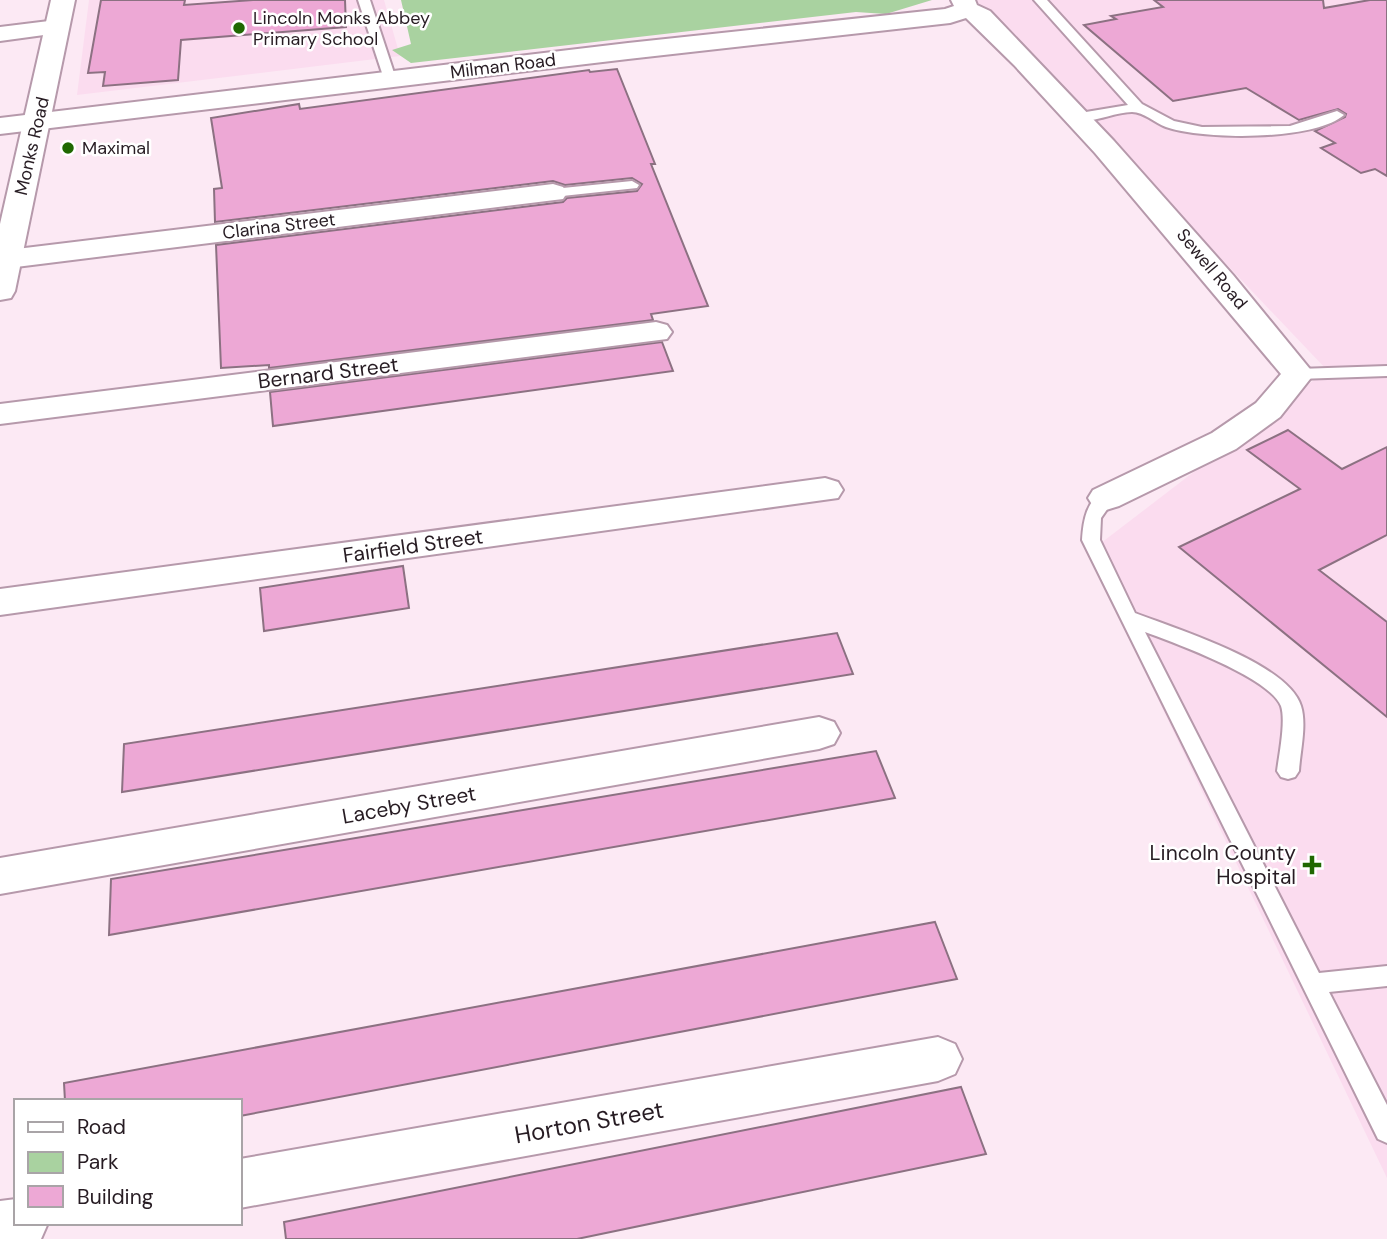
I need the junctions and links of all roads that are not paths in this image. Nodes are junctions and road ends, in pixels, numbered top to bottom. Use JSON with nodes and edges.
{"nodes":[{"id":1,"x":63,"y":0,"type":"edge"},
{"id":2,"x":363,"y":0,"type":"edge"},
{"id":3,"x":1040,"y":0,"type":"edge"},
{"id":4,"x":965,"y":5,"type":"edge"},
{"id":5,"x":57,"y":27,"type":"junction"},
{"id":6,"x":0,"y":34,"type":"edge"},
{"id":7,"x":390,"y":79,"type":"junction"},
{"id":8,"x":1137,"y":107,"type":"junction"},
{"id":9,"x":1337,"y":115,"type":"dead end"},
{"id":10,"x":1079,"y":117,"type":"junction"},
{"id":11,"x":38,"y":121,"type":"junction"},
{"id":12,"x":0,"y":126,"type":"edge"},
{"id":13,"x":632,"y":185,"type":"dead end"},
{"id":14,"x":553,"y":193,"type":"joint"},
{"id":15,"x":3,"y":259,"type":"edge"},
{"id":16,"x":0,"y":291,"type":"edge"},
{"id":17,"x":656,"y":332,"type":"dead end"},
{"id":18,"x":1387,"y":371,"type":"edge"},
{"id":19,"x":1298,"y":374,"type":"junction"},
{"id":20,"x":0,"y":414,"type":"edge"},
{"id":21,"x":825,"y":490,"type":"dead end"},
{"id":22,"x":1107,"y":498,"type":"joint"},
{"id":23,"x":0,"y":602,"type":"edge"},
{"id":24,"x":1128,"y":618,"type":"junction"},
{"id":25,"x":819,"y":733,"type":"dead end"},
{"id":26,"x":1288,"y":771,"type":"dead end"},
{"id":27,"x":0,"y":876,"type":"edge"},
{"id":28,"x":1387,"y":976,"type":"edge"},
{"id":29,"x":1311,"y":984,"type":"junction"},
{"id":30,"x":937,"y":1059,"type":"dead end"},
{"id":31,"x":1387,"y":1131,"type":"edge"},
{"id":32,"x":242,"y":1184,"type":"edge"}],
"edges":[{"from":1,"to":5,"type":"street","name":"Monks Road"},
{"from":2,"to":7,"type":"lane"},
{"from":3,"to":8,"type":"lane"},
{"from":4,"to":7,"type":"street","name":"Milman Road"},
{"from":4,"to":10,"type":"street","name":"Sewell Road"},
{"from":5,"to":6,"type":"street"},
{"from":5,"to":11,"type":"street","name":"Monks Road"},
{"from":7,"to":11,"type":"street","name":"Milman Road"},
{"from":8,"to":9,"type":"lane"},
{"from":8,"to":10,"type":"lane"},
{"from":10,"to":19,"type":"street","name":"Sewell Road"},
{"from":11,"to":12,"type":"street","name":"Milman Road"},
{"from":11,"to":15,"type":"street","name":"Monks Road"},
{"from":13,"to":14,"type":"lane"},
{"from":14,"to":15,"type":"street","name":"Clarina Street"},
{"from":15,"to":16,"type":"street","name":"Monks Road"},
{"from":17,"to":20,"type":"street","name":"Bernard Street"},
{"from":18,"to":19,"type":"lane"},
{"from":19,"to":22,"type":"street"},
{"from":21,"to":23,"type":"street","name":"Fairfield Street"},
{"from":22,"to":24,"type":"lane"},
{"from":24,"to":26,"type":"lane"},
{"from":24,"to":29,"type":"lane"},
{"from":25,"to":27,"type":"street","name":"Laceby Street"},
{"from":28,"to":29,"type":"lane"},
{"from":29,"to":31,"type":"lane"},
{"from":30,"to":32,"type":"street","name":"Horton Street"}]}
